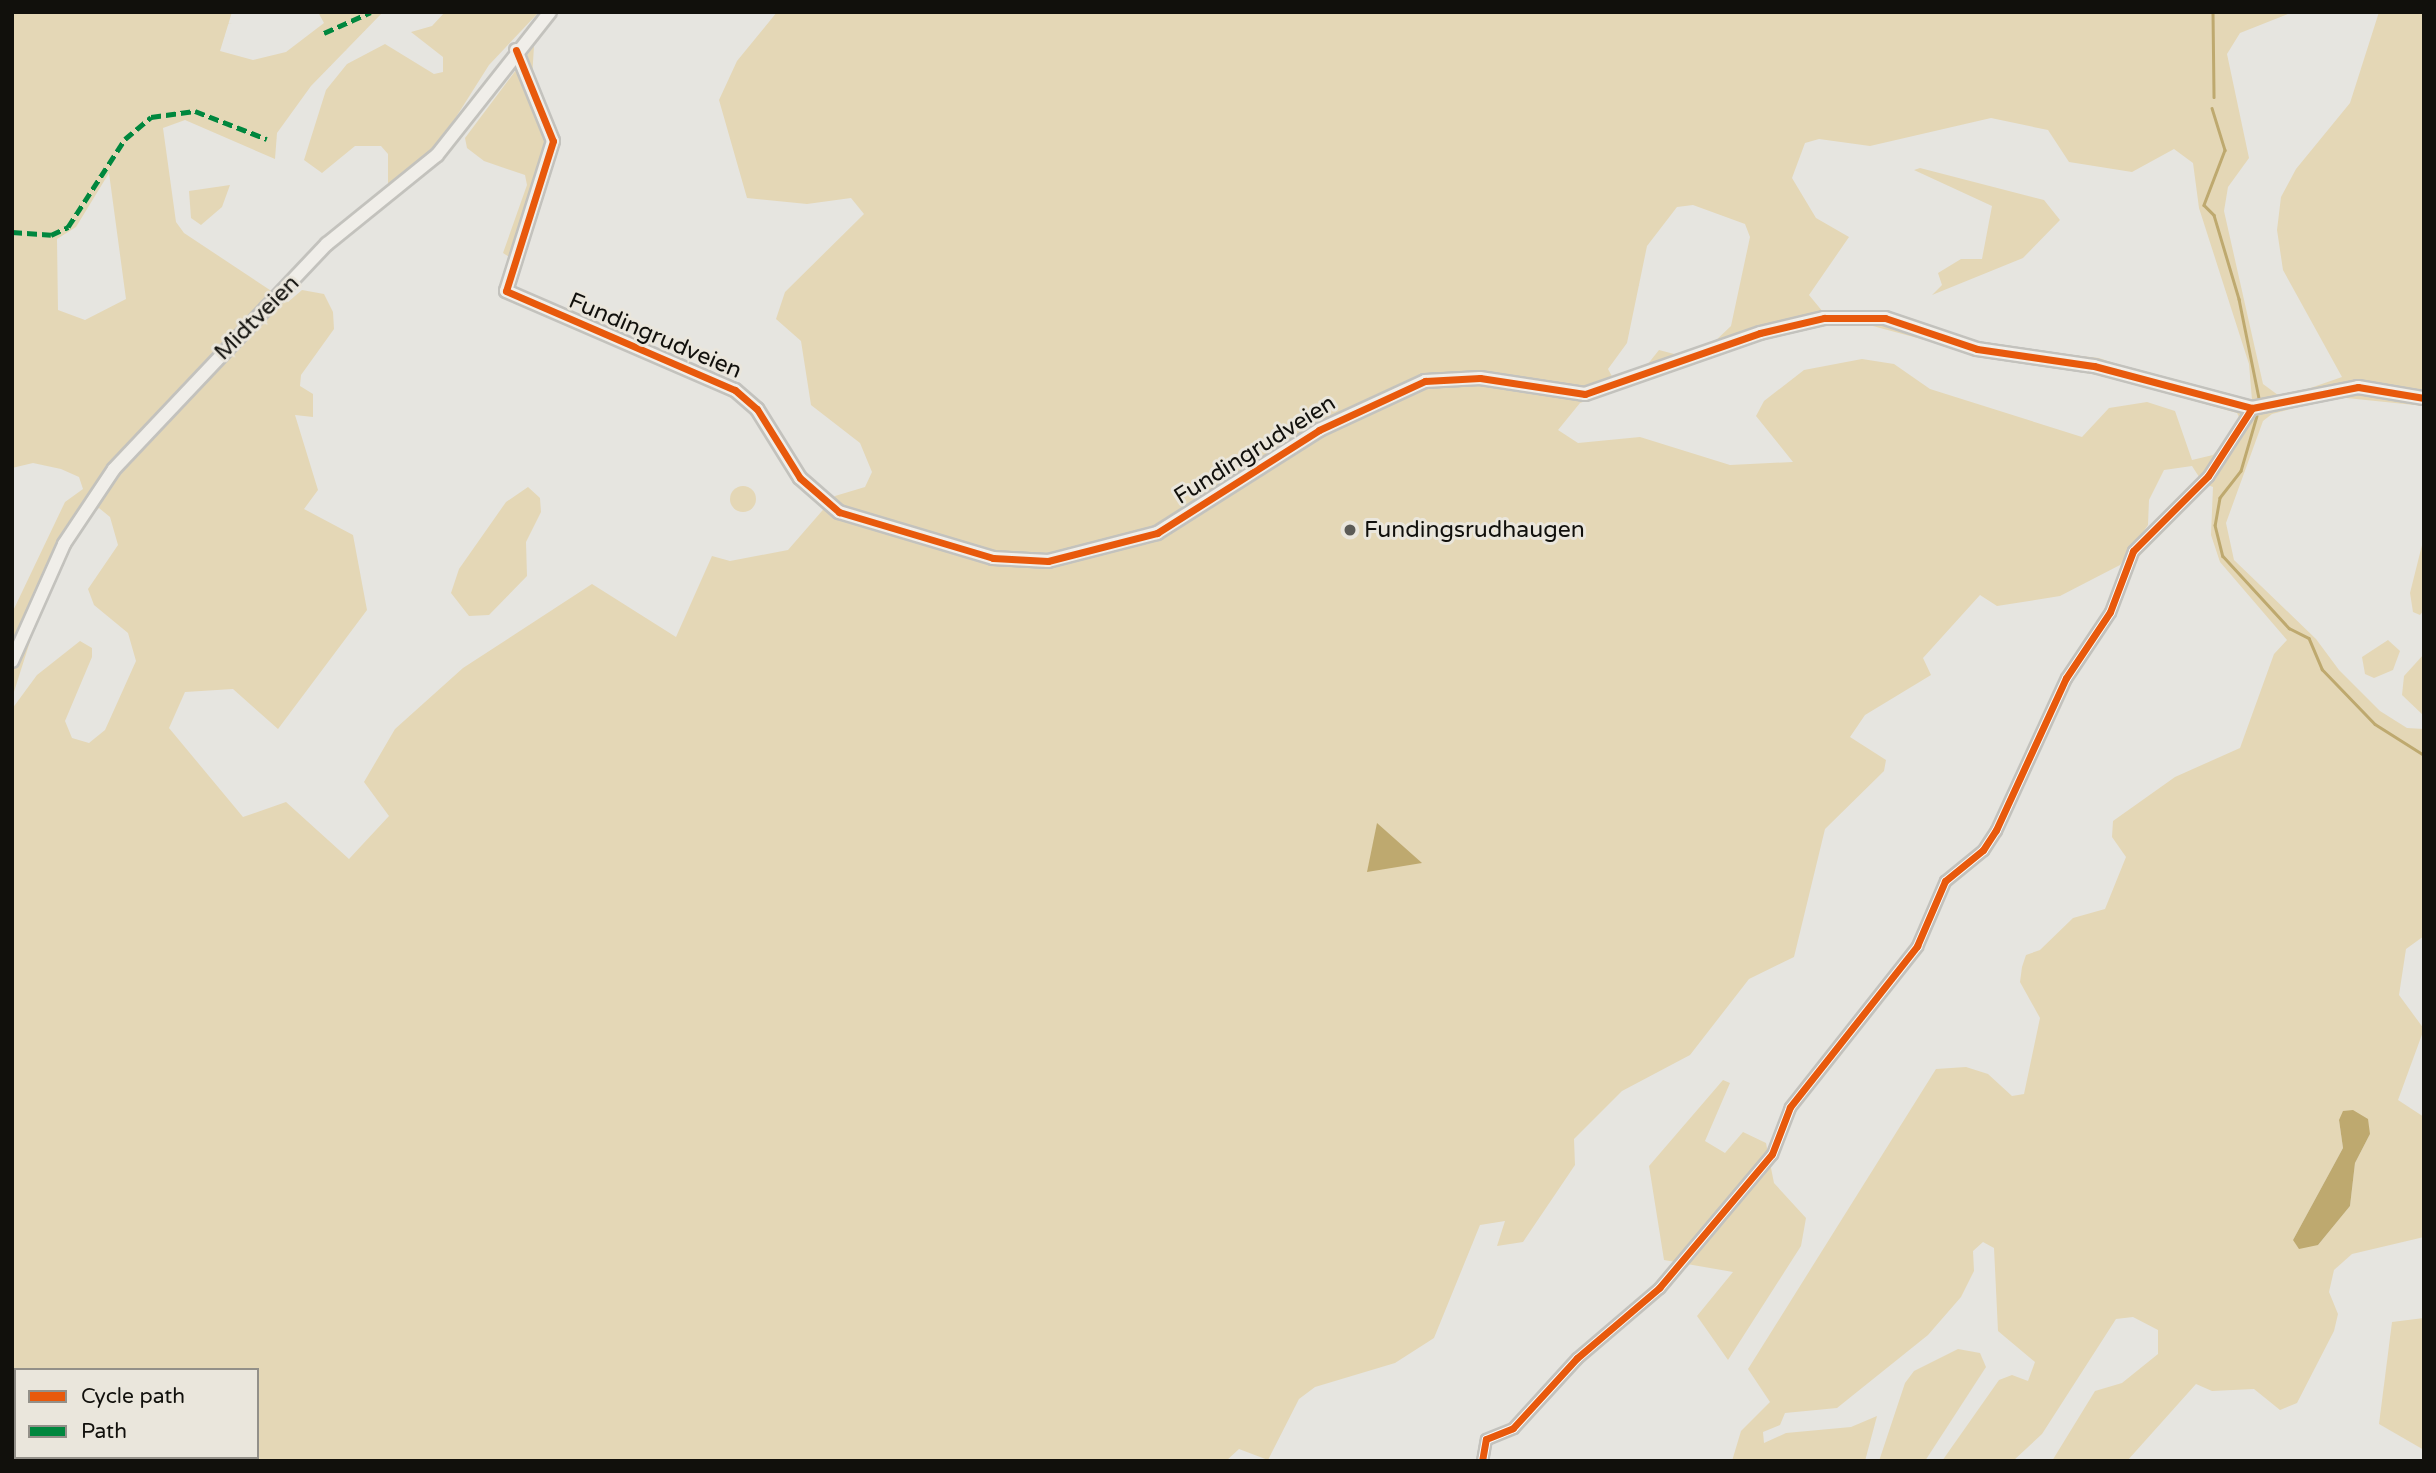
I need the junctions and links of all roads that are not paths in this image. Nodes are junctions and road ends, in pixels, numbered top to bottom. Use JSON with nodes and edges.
{"nodes":[{"id":1,"x":550,"y":12,"type":"edge"},
{"id":2,"x":516,"y":50,"type":"junction"},
{"id":3,"x":2424,"y":398,"type":"edge"},
{"id":4,"x":2252,"y":408,"type":"junction"},
{"id":5,"x":12,"y":661,"type":"edge"},
{"id":6,"x":1482,"y":1461,"type":"edge"}],
"edges":[{"from":1,"to":2,"type":"street","name":"Midtveien"},
{"from":2,"to":4,"type":"street","name":"Fundingrudveien"},
{"from":2,"to":5,"type":"street","name":"Midtveien"},
{"from":3,"to":4,"type":"street","name":"Fundingrudveien"},
{"from":4,"to":6,"type":"street"}]}
